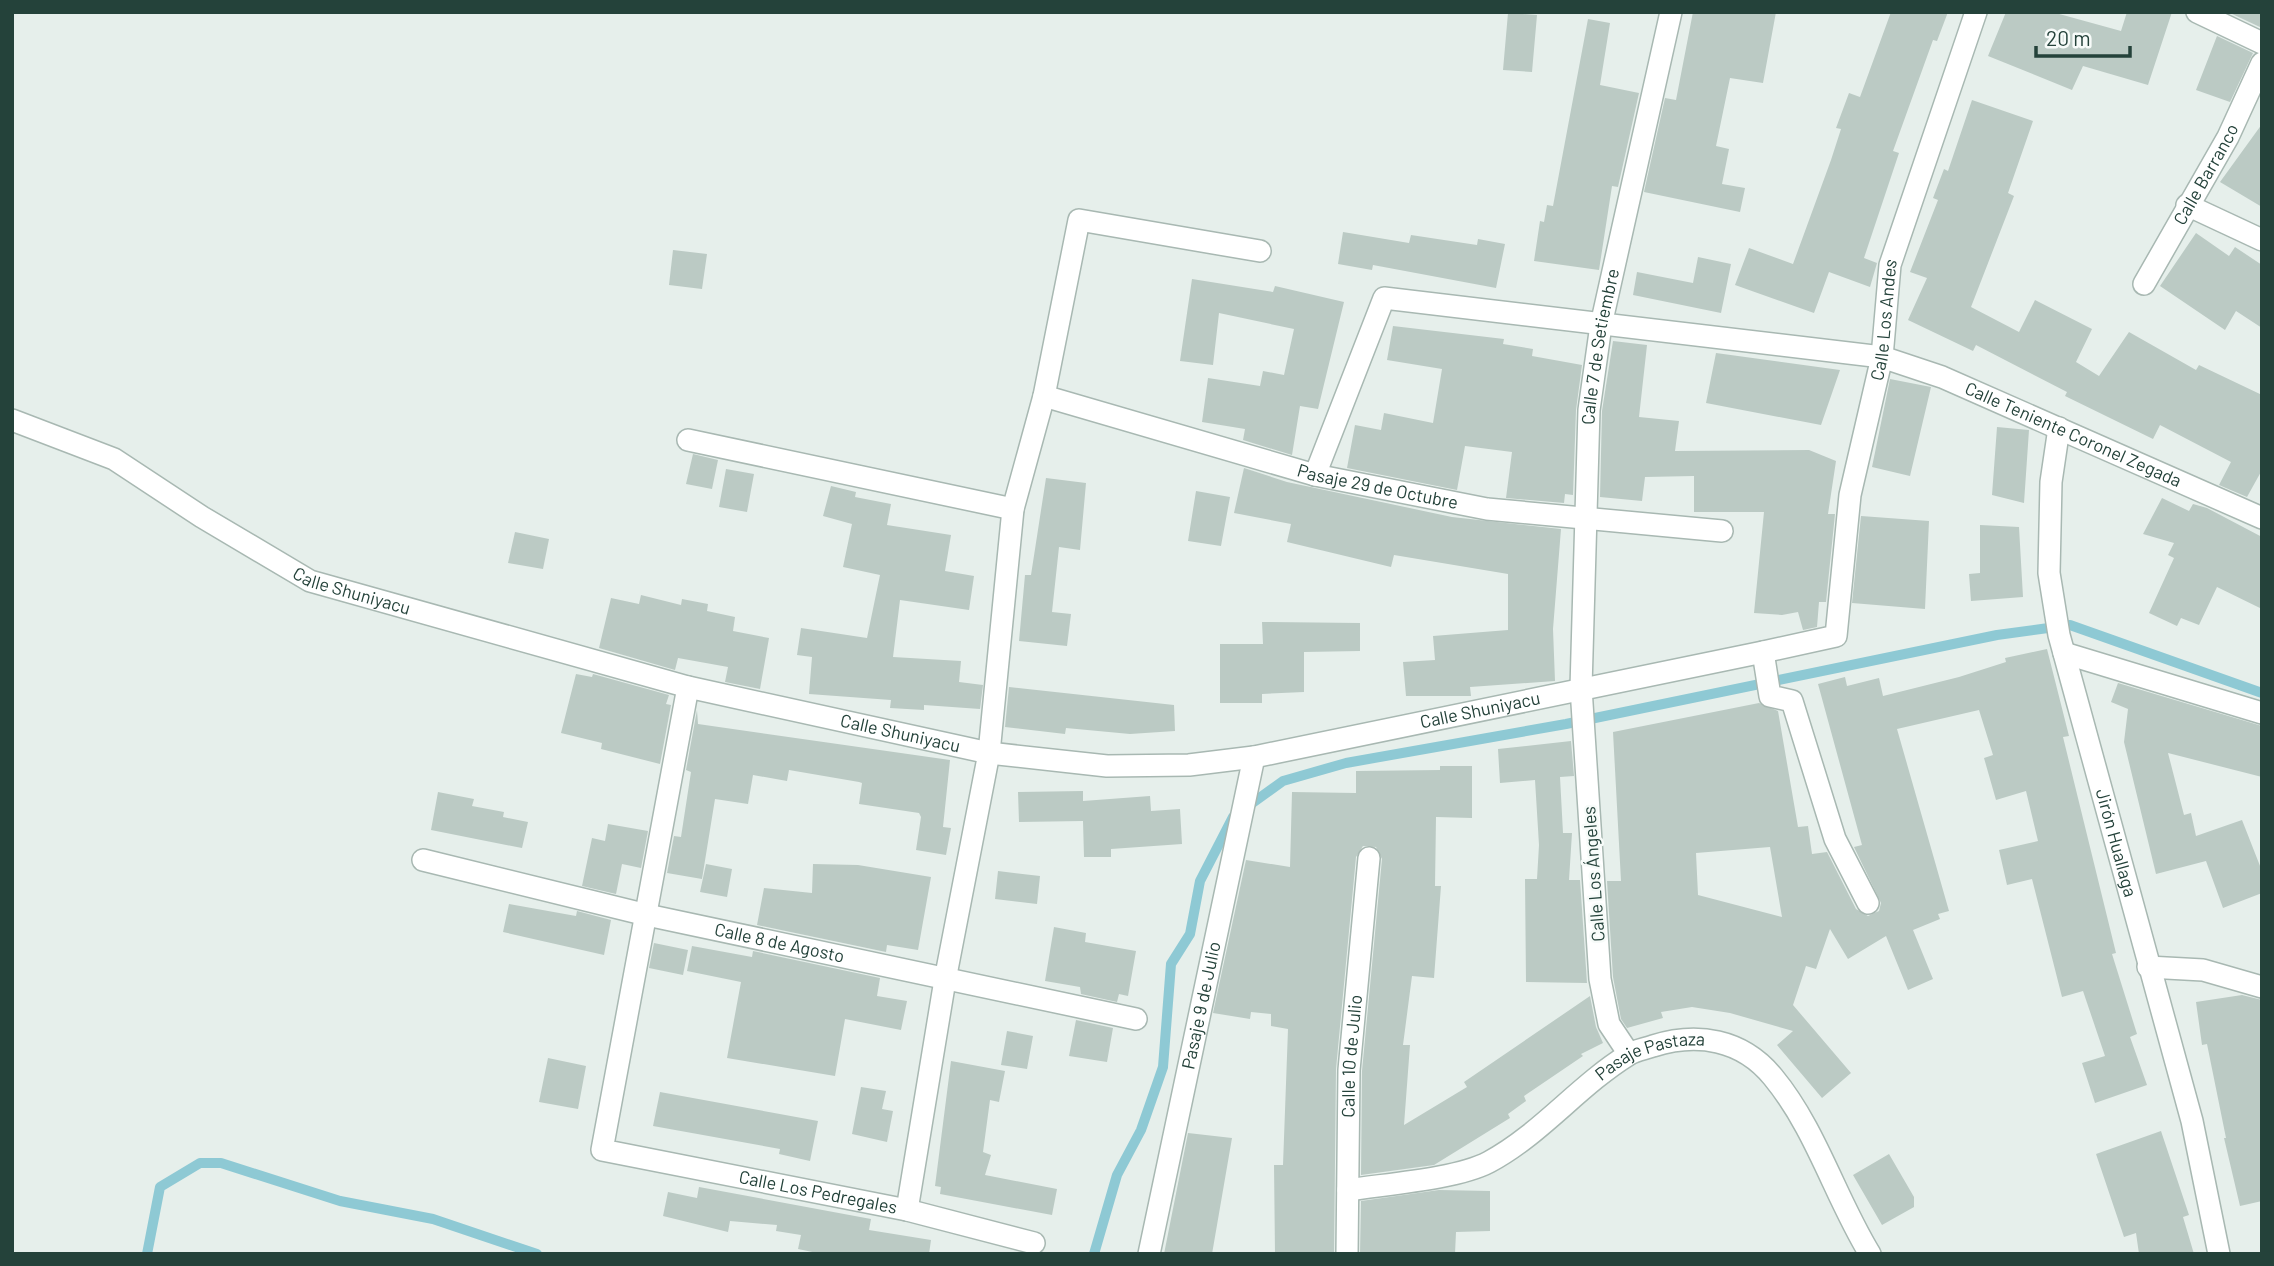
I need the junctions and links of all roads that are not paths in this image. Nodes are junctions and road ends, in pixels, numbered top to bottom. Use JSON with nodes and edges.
{"nodes":[{"id":1,"x":1671,"y":12,"type":"edge"},
{"id":2,"x":1976,"y":12,"type":"edge"},
{"id":3,"x":2197,"y":12,"type":"edge"},
{"id":4,"x":2262,"y":43,"type":"edge"},
{"id":5,"x":2262,"y":63,"type":"edge"},
{"id":6,"x":2187,"y":205,"type":"junction"},
{"id":7,"x":2262,"y":240,"type":"edge"},
{"id":8,"x":1260,"y":251,"type":"dead end"},
{"id":9,"x":2144,"y":284,"type":"dead end"},
{"id":10,"x":1601,"y":325,"type":"junction"},
{"id":11,"x":1882,"y":357,"type":"junction"},
{"id":12,"x":1044,"y":396,"type":"junction"},
{"id":13,"x":12,"y":420,"type":"edge"},
{"id":14,"x":2059,"y":428,"type":"junction"},
{"id":15,"x":688,"y":440,"type":"dead end"},
{"id":16,"x":1315,"y":474,"type":"junction"},
{"id":17,"x":1013,"y":509,"type":"junction"},
{"id":18,"x":1585,"y":517,"type":"junction"},
{"id":19,"x":2262,"y":518,"type":"edge"},
{"id":20,"x":1722,"y":531,"type":"dead end"},
{"id":21,"x":2060,"y":635,"type":"junction"},
{"id":22,"x":1836,"y":636,"type":"joint"},
{"id":23,"x":1763,"y":652,"type":"junction"},
{"id":24,"x":688,"y":687,"type":"junction"},
{"id":25,"x":1581,"y":688,"type":"junction"},
{"id":26,"x":2262,"y":713,"type":"edge"},
{"id":27,"x":989,"y":753,"type":"junction"},
{"id":28,"x":1254,"y":757,"type":"junction"},
{"id":29,"x":1369,"y":858,"type":"dead end"},
{"id":30,"x":422,"y":860,"type":"dead end"},
{"id":31,"x":1868,"y":904,"type":"dead end"},
{"id":32,"x":647,"y":915,"type":"junction"},
{"id":33,"x":2148,"y":967,"type":"junction"},
{"id":34,"x":945,"y":980,"type":"junction"},
{"id":35,"x":2262,"y":987,"type":"edge"},
{"id":36,"x":1136,"y":1019,"type":"dead end"},
{"id":37,"x":1629,"y":1054,"type":"junction"},
{"id":38,"x":1348,"y":1191,"type":"junction"},
{"id":39,"x":907,"y":1210,"type":"junction"},
{"id":40,"x":1034,"y":1243,"type":"dead end"},
{"id":41,"x":1149,"y":1254,"type":"edge"},
{"id":42,"x":1346,"y":1254,"type":"edge"},
{"id":43,"x":1870,"y":1254,"type":"edge"},
{"id":44,"x":2219,"y":1254,"type":"edge"}],
"edges":[{"from":1,"to":10,"type":"street","name":"Calle 7 de Setiembre"},
{"from":2,"to":11,"type":"street","name":"Calle Los Andes"},
{"from":3,"to":4,"type":"street"},
{"from":5,"to":6,"type":"street","name":"Calle Barranco"},
{"from":6,"to":7,"type":"street"},
{"from":6,"to":9,"type":"street","name":"Calle Barranco"},
{"from":8,"to":12,"type":"street"},
{"from":10,"to":11,"type":"street","name":"Calle Teniente Coronel Zegada"},
{"from":10,"to":16,"type":"street","name":"Calle Teniente Coronel Zegada"},
{"from":10,"to":18,"type":"street","name":"Calle 7 de Setiembre"},
{"from":11,"to":14,"type":"street","name":"Calle Teniente Coronel Zegada"},
{"from":11,"to":22,"type":"street","name":"Calle Los Andes"},
{"from":12,"to":16,"type":"street","name":"Pasaje 29 de Octubre"},
{"from":12,"to":17,"type":"street"},
{"from":13,"to":24,"type":"street","name":"Calle Shuniyacu"},
{"from":14,"to":19,"type":"street","name":"Calle Teniente Coronel Zegada"},
{"from":14,"to":21,"type":"street","name":"Jirón Huallaga"},
{"from":15,"to":17,"type":"street"},
{"from":16,"to":18,"type":"street","name":"Pasaje 29 de Octubre"},
{"from":17,"to":27,"type":"street"},
{"from":18,"to":20,"type":"street","name":"Pasaje 29 de Octubre"},
{"from":18,"to":25,"type":"street","name":"Calle 7 de Setiembre"},
{"from":21,"to":26,"type":"street"},
{"from":21,"to":33,"type":"street","name":"Jirón Huallaga"},
{"from":22,"to":23,"type":"street","name":"Calle Shuniyacu"},
{"from":23,"to":25,"type":"street","name":"Calle Shuniyacu"},
{"from":23,"to":31,"type":"street"},
{"from":24,"to":27,"type":"street","name":"Calle Shuniyacu"},
{"from":24,"to":32,"type":"street"},
{"from":25,"to":28,"type":"street","name":"Calle Shuniyacu"},
{"from":25,"to":37,"type":"street","name":"Calle Los Ángeles"},
{"from":27,"to":28,"type":"street","name":"Calle Shuniyacu"},
{"from":27,"to":34,"type":"street"},
{"from":28,"to":41,"type":"street","name":"Pasaje 9 de Julio"},
{"from":29,"to":38,"type":"street","name":"Calle 10 de Julio"},
{"from":30,"to":32,"type":"street","name":"Calle 8 de Agosto"},
{"from":32,"to":34,"type":"street","name":"Calle 8 de Agosto"},
{"from":32,"to":39,"type":"street","name":"Calle Los Pedregales"},
{"from":33,"to":35,"type":"street"},
{"from":33,"to":44,"type":"street","name":"Jirón Huallaga"},
{"from":34,"to":36,"type":"street","name":"Calle 8 de Agosto"},
{"from":34,"to":39,"type":"street"},
{"from":37,"to":38,"type":"street","name":"Pasaje Pastaza"},
{"from":37,"to":43,"type":"street","name":"Pasaje Pastaza"},
{"from":38,"to":42,"type":"street","name":"Calle 10 de Julio"},
{"from":39,"to":40,"type":"street","name":"Calle Los Pedregales"}]}
